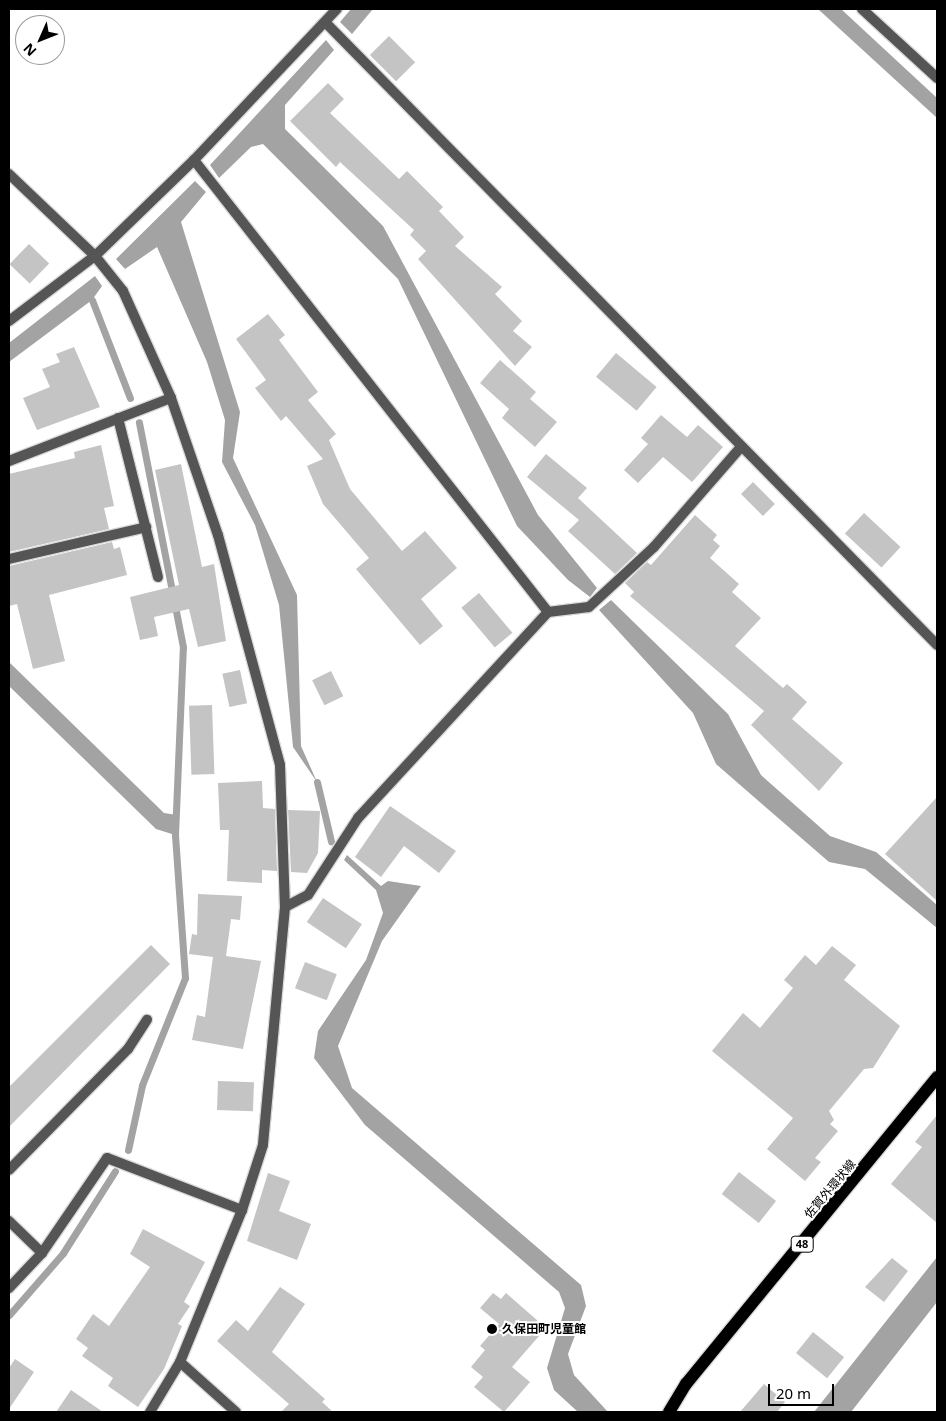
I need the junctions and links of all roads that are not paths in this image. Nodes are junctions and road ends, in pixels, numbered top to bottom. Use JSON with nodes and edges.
{"nodes":[{"id":1,"x":337,"y":9,"type":"edge"},
{"id":2,"x":862,"y":9,"type":"edge"},
{"id":3,"x":326,"y":23,"type":"junction"},
{"id":4,"x":937,"y":78,"type":"edge"},
{"id":5,"x":194,"y":160,"type":"junction"},
{"id":6,"x":9,"y":174,"type":"edge"},
{"id":7,"x":94,"y":256,"type":"junction"},
{"id":8,"x":9,"y":321,"type":"edge"},
{"id":9,"x":171,"y":398,"type":"junction"},
{"id":10,"x":118,"y":418,"type":"junction"},
{"id":11,"x":741,"y":447,"type":"junction"},
{"id":12,"x":9,"y":461,"type":"edge"},
{"id":13,"x":146,"y":527,"type":"junction"},
{"id":14,"x":9,"y":559,"type":"edge"},
{"id":15,"x":158,"y":577,"type":"dead end"},
{"id":16,"x":548,"y":612,"type":"junction"},
{"id":17,"x":937,"y":646,"type":"edge"},
{"id":18,"x":285,"y":907,"type":"junction"},
{"id":19,"x":146,"y":1020,"type":"dead end"},
{"id":20,"x":937,"y":1077,"type":"edge"},
{"id":21,"x":9,"y":1170,"type":"edge"},
{"id":22,"x":242,"y":1210,"type":"junction"},
{"id":23,"x":9,"y":1221,"type":"edge"},
{"id":24,"x":42,"y":1253,"type":"junction"},
{"id":25,"x":9,"y":1288,"type":"edge"},
{"id":26,"x":180,"y":1362,"type":"junction"},
{"id":27,"x":150,"y":1412,"type":"edge"},
{"id":28,"x":236,"y":1412,"type":"edge"},
{"id":29,"x":669,"y":1412,"type":"edge"}],
"edges":[{"from":1,"to":3,"type":"street"},
{"from":2,"to":4,"type":"street"},
{"from":3,"to":5,"type":"street"},
{"from":3,"to":11,"type":"street"},
{"from":5,"to":7,"type":"street"},
{"from":5,"to":16,"type":"street"},
{"from":6,"to":7,"type":"street"},
{"from":7,"to":8,"type":"street"},
{"from":7,"to":9,"type":"street"},
{"from":9,"to":10,"type":"street"},
{"from":9,"to":18,"type":"street"},
{"from":10,"to":12,"type":"street"},
{"from":10,"to":13,"type":"street"},
{"from":11,"to":16,"type":"street"},
{"from":11,"to":17,"type":"street"},
{"from":13,"to":14,"type":"street"},
{"from":13,"to":15,"type":"street"},
{"from":16,"to":18,"type":"street"},
{"from":18,"to":22,"type":"street"},
{"from":19,"to":21,"type":"street"},
{"from":20,"to":29,"type":"main road","name":"佐賀外環状線","number":"48"},
{"from":22,"to":24,"type":"street"},
{"from":22,"to":26,"type":"street"},
{"from":23,"to":24,"type":"street"},
{"from":24,"to":25,"type":"street"},
{"from":26,"to":27,"type":"street"},
{"from":26,"to":28,"type":"street"}]}
